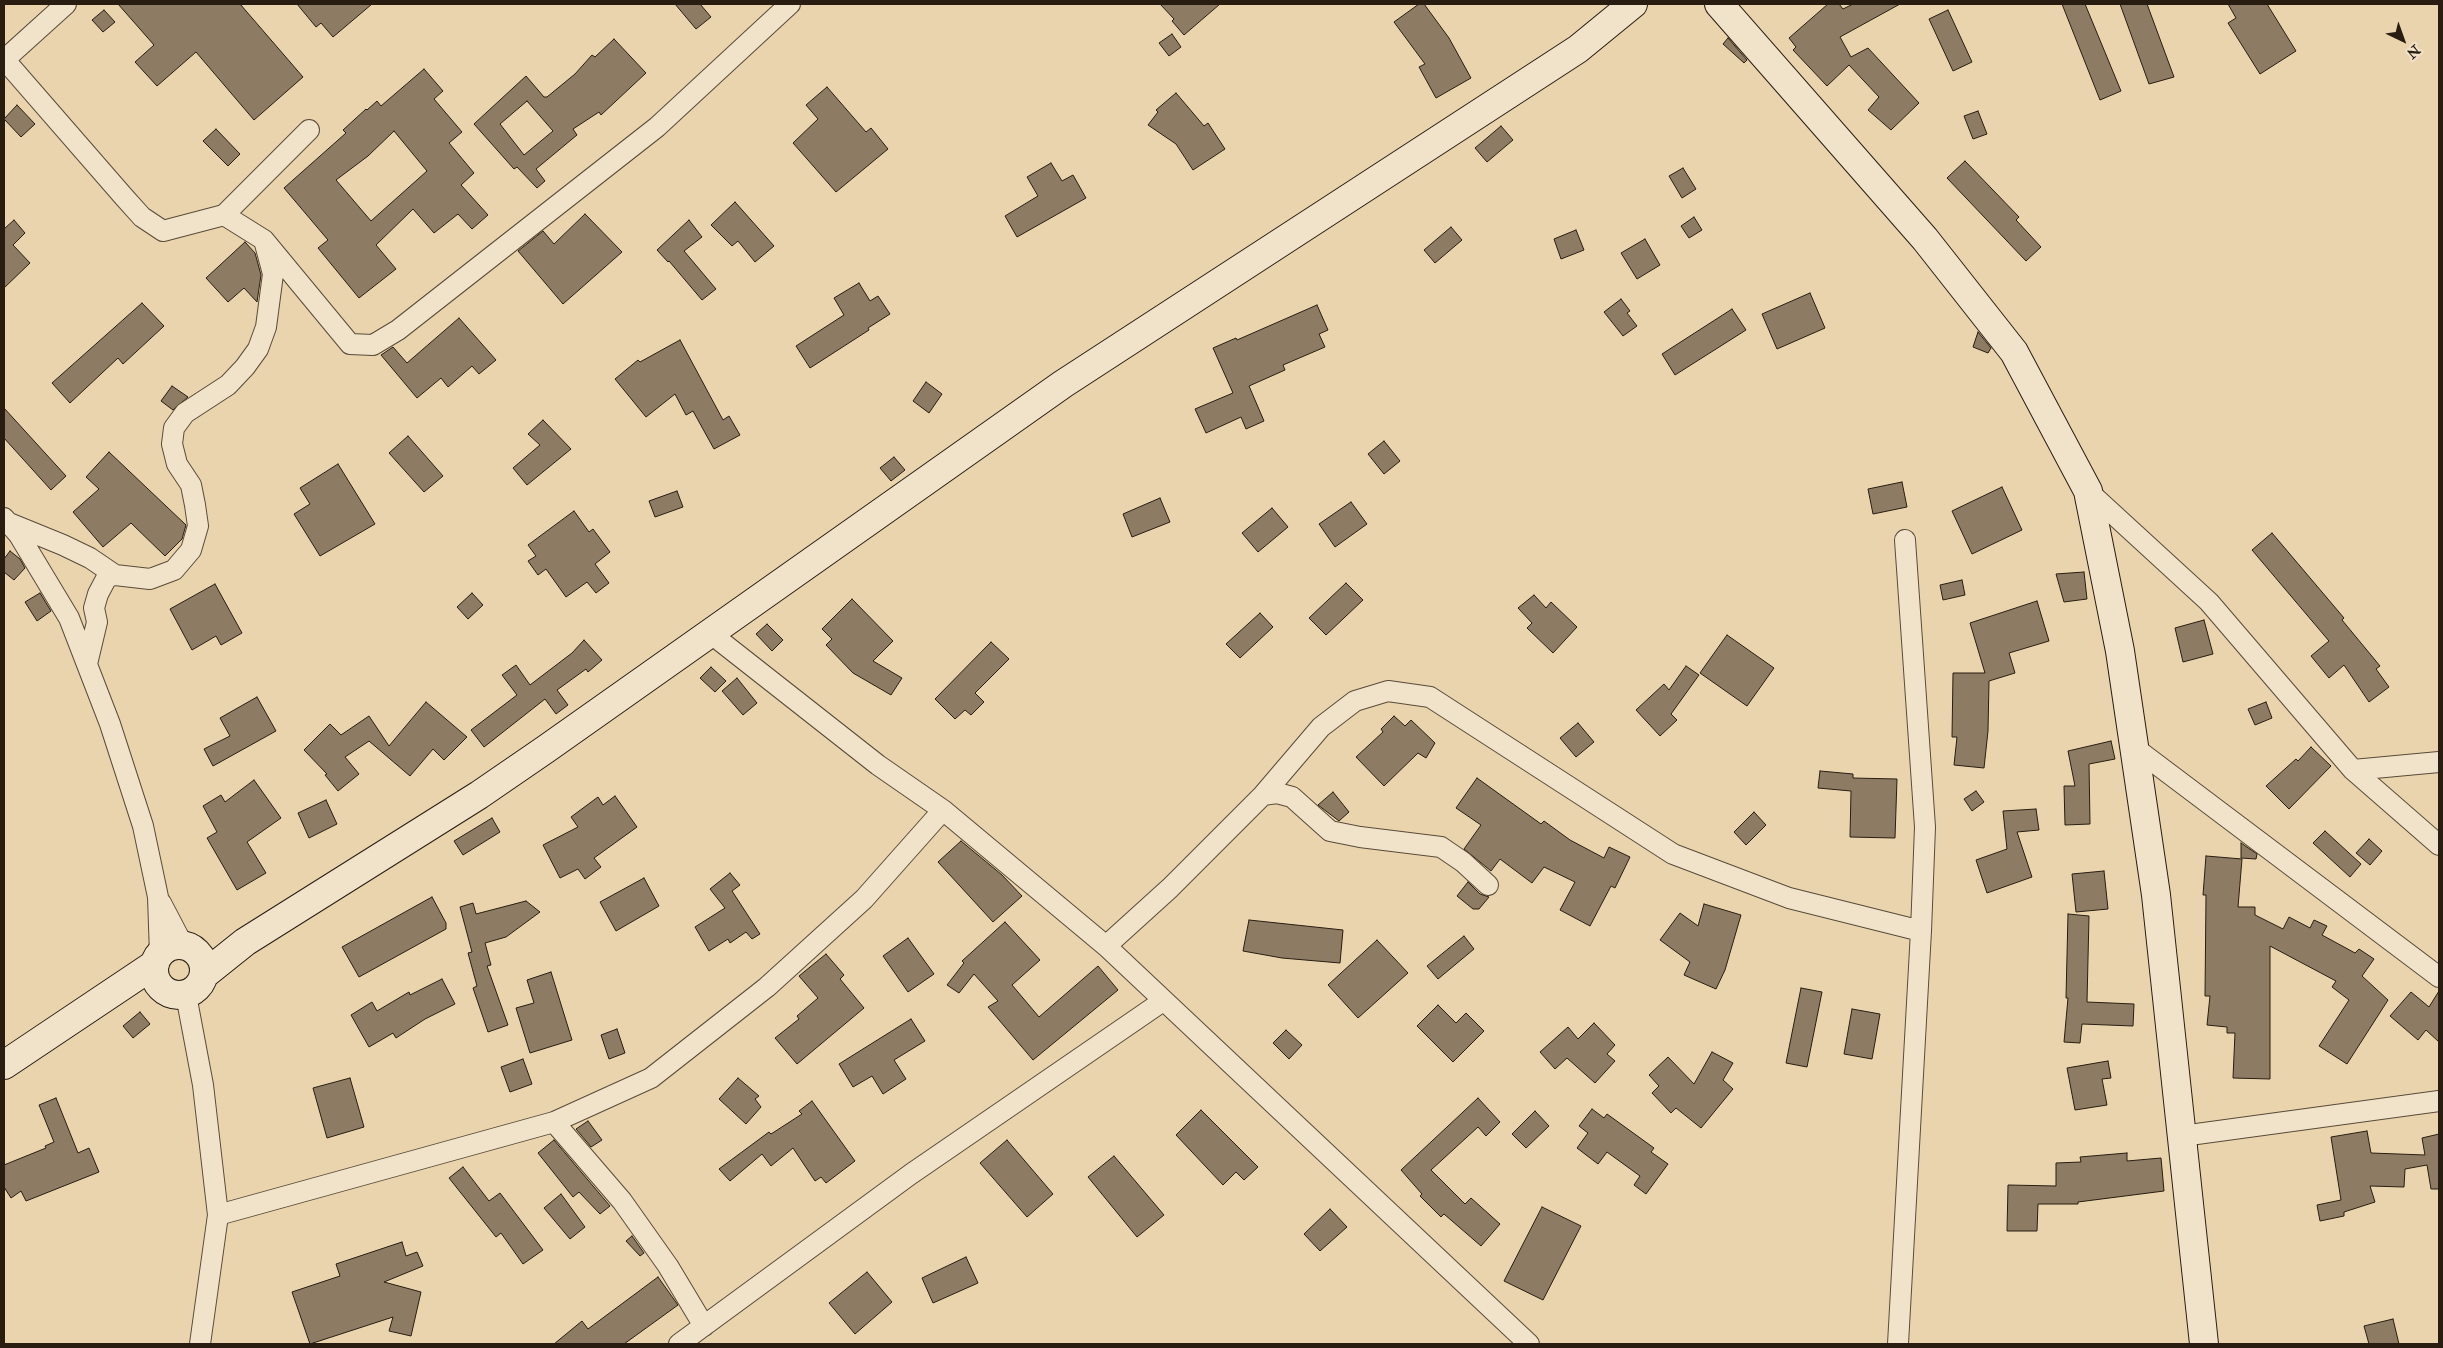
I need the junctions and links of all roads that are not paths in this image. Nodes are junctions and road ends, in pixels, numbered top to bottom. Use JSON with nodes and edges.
{"nodes":[{"id":1,"x":66,"y":4,"type":"edge"},
{"id":2,"x":790,"y":4,"type":"edge"},
{"id":3,"x":1633,"y":4,"type":"edge"},
{"id":4,"x":1719,"y":4,"type":"edge"},
{"id":5,"x":4,"y":60,"type":"edge"},
{"id":6,"x":310,"y":130,"type":"dead end"},
{"id":7,"x":224,"y":215,"type":"junction"},
{"id":8,"x":264,"y":240,"type":"junction"},
{"id":9,"x":2088,"y":491,"type":"junction"},
{"id":10,"x":6,"y":520,"type":"edge"},
{"id":11,"x":1905,"y":540,"type":"dead end"},
{"id":12,"x":115,"y":575,"type":"junction"},
{"id":13,"x":710,"y":633,"type":"junction"},
{"id":14,"x":87,"y":664,"type":"junction"},
{"id":15,"x":2135,"y":748,"type":"junction"},
{"id":16,"x":2439,"y":762,"type":"edge"},
{"id":17,"x":2353,"y":770,"type":"junction"},
{"id":18,"x":1264,"y":795,"type":"junction"},
{"id":19,"x":943,"y":810,"type":"junction"},
{"id":20,"x":2439,"y":845,"type":"edge"},
{"id":21,"x":1488,"y":885,"type":"dead end"},
{"id":22,"x":1921,"y":931,"type":"junction"},
{"id":23,"x":1106,"y":946,"type":"junction"},
{"id":24,"x":178,"y":967,"type":"junction"},
{"id":25,"x":2439,"y":977,"type":"edge"},
{"id":26,"x":1163,"y":1001,"type":"junction"},
{"id":27,"x":4,"y":1065,"type":"edge"},
{"id":28,"x":2439,"y":1101,"type":"edge"},
{"id":29,"x":554,"y":1122,"type":"junction"},
{"id":30,"x":2182,"y":1136,"type":"junction"},
{"id":31,"x":218,"y":1215,"type":"junction"},
{"id":32,"x":704,"y":1326,"type":"junction"},
{"id":33,"x":200,"y":1344,"type":"edge"},
{"id":34,"x":679,"y":1344,"type":"edge"},
{"id":35,"x":1529,"y":1344,"type":"edge"},
{"id":36,"x":1898,"y":1344,"type":"edge"},
{"id":37,"x":2204,"y":1344,"type":"edge"}],
"edges":[{"from":1,"to":5,"type":"street"},
{"from":2,"to":8,"type":"street"},
{"from":3,"to":13,"type":"street"},
{"from":4,"to":9,"type":"street"},
{"from":5,"to":7,"type":"street"},
{"from":6,"to":7,"type":"street"},
{"from":7,"to":8,"type":"street"},
{"from":8,"to":12,"type":"street"},
{"from":9,"to":15,"type":"street"},
{"from":9,"to":17,"type":"street"},
{"from":10,"to":12,"type":"street"},
{"from":10,"to":14,"type":"street"},
{"from":11,"to":22,"type":"street"},
{"from":12,"to":14,"type":"street"},
{"from":13,"to":19,"type":"street"},
{"from":13,"to":24,"type":"street"},
{"from":14,"to":24,"type":"street"},
{"from":15,"to":25,"type":"street"},
{"from":15,"to":30,"type":"street"},
{"from":16,"to":17,"type":"street"},
{"from":17,"to":20,"type":"street"},
{"from":18,"to":21,"type":"street"},
{"from":18,"to":22,"type":"street"},
{"from":18,"to":23,"type":"street"},
{"from":19,"to":23,"type":"street"},
{"from":19,"to":29,"type":"street"},
{"from":22,"to":36,"type":"street"},
{"from":23,"to":26,"type":"street"},
{"from":24,"to":27,"type":"street"},
{"from":24,"to":31,"type":"street"},
{"from":26,"to":32,"type":"street"},
{"from":26,"to":35,"type":"street"},
{"from":28,"to":30,"type":"street"},
{"from":29,"to":31,"type":"street"},
{"from":29,"to":32,"type":"street"},
{"from":30,"to":37,"type":"street"},
{"from":31,"to":33,"type":"street"},
{"from":32,"to":34,"type":"street"}]}
